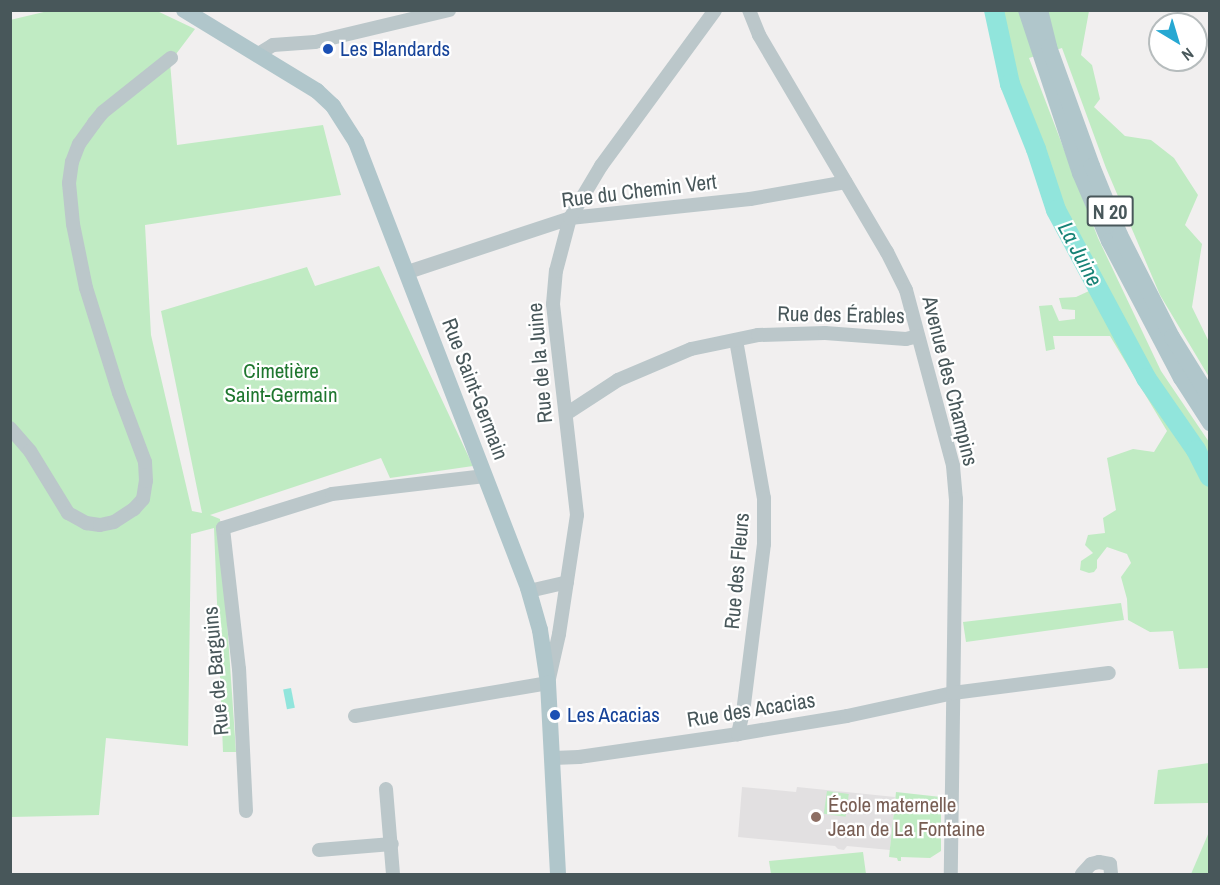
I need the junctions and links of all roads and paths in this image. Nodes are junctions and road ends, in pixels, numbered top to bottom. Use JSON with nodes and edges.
{"nodes":[{"id":1,"x":184,"y":10,"type":"edge"},
{"id":2,"x":449,"y":10,"type":"edge"},
{"id":3,"x":715,"y":10,"type":"edge"},
{"id":4,"x":749,"y":10,"type":"edge"},
{"id":5,"x":1026,"y":10,"type":"edge"},
{"id":6,"x":1040,"y":10,"type":"edge"},
{"id":7,"x":257,"y":55,"type":"junction"},
{"id":8,"x":171,"y":58,"type":"dead end"},
{"id":9,"x":846,"y":182,"type":"junction"},
{"id":10,"x":570,"y":218,"type":"junction"},
{"id":11,"x":408,"y":272,"type":"junction"},
{"id":12,"x":918,"y":336,"type":"junction"},
{"id":13,"x":736,"y":340,"type":"junction"},
{"id":14,"x":1209,"y":398,"type":"edge"},
{"id":15,"x":566,"y":414,"type":"junction"},
{"id":16,"x":1209,"y":423,"type":"edge"},
{"id":17,"x":10,"y":428,"type":"edge"},
{"id":18,"x":485,"y":476,"type":"junction"},
{"id":19,"x":567,"y":582,"type":"junction"},
{"id":20,"x":529,"y":591,"type":"junction"},
{"id":21,"x":1109,"y":673,"type":"dead end"},
{"id":22,"x":548,"y":684,"type":"junction"},
{"id":23,"x":953,"y":693,"type":"junction"},
{"id":24,"x":355,"y":716,"type":"dead end"},
{"id":25,"x":738,"y":734,"type":"junction"},
{"id":26,"x":553,"y":758,"type":"junction"},
{"id":27,"x":386,"y":789,"type":"dead end"},
{"id":28,"x":246,"y":811,"type":"dead end"},
{"id":29,"x":392,"y":844,"type":"junction"},
{"id":30,"x":319,"y":850,"type":"dead end"},
{"id":31,"x":393,"y":874,"type":"edge"},
{"id":32,"x":558,"y":874,"type":"edge"},
{"id":33,"x":951,"y":874,"type":"edge"},
{"id":34,"x":1082,"y":874,"type":"edge"},
{"id":35,"x":1111,"y":874,"type":"edge"}],
"edges":[{"from":1,"to":7,"type":"main road","name":"Rue Saint-Germain"},
{"from":2,"to":7,"type":"street"},
{"from":3,"to":10,"type":"street","name":"Rue de la Juine"},
{"from":4,"to":9,"type":"street","name":"Avenue des Champins"},
{"from":5,"to":16,"type":"main road","number":"N 20"},
{"from":6,"to":14,"type":"main road","number":"N 20"},
{"from":7,"to":11,"type":"main road","name":"Rue Saint-Germain"},
{"from":8,"to":17,"type":"street"},
{"from":9,"to":10,"type":"street","name":"Rue du Chemin Vert"},
{"from":9,"to":12,"type":"street","name":"Avenue des Champins"},
{"from":10,"to":11,"type":"street","name":"Rue du Chemin Vert"},
{"from":10,"to":15,"type":"street","name":"Rue de la Juine"},
{"from":11,"to":18,"type":"main road","name":"Rue Saint-Germain"},
{"from":12,"to":13,"type":"street","name":"Rue des Érables"},
{"from":12,"to":23,"type":"street","name":"Avenue des Champins"},
{"from":13,"to":15,"type":"street","name":"Rue des Érables"},
{"from":13,"to":25,"type":"street","name":"Rue des Fleurs"},
{"from":15,"to":19,"type":"street","name":"Rue de la Juine"},
{"from":18,"to":20,"type":"main road","name":"Rue Saint-Germain"},
{"from":18,"to":28,"type":"street","name":"Rue de Barguins"},
{"from":19,"to":20,"type":"street"},
{"from":19,"to":22,"type":"street","name":"Rue de la Juine"},
{"from":20,"to":22,"type":"main road","name":"Rue Saint-Germain"},
{"from":21,"to":23,"type":"street","name":"Rue des Acacias"},
{"from":22,"to":24,"type":"street"},
{"from":22,"to":26,"type":"main road","name":"Rue Saint-Germain"},
{"from":23,"to":25,"type":"street","name":"Rue des Acacias"},
{"from":23,"to":33,"type":"street","name":"Avenue des Champins"},
{"from":25,"to":26,"type":"street","name":"Rue des Acacias"},
{"from":26,"to":32,"type":"main road","name":"Rue Saint-Germain"},
{"from":27,"to":29,"type":"street"},
{"from":29,"to":30,"type":"street"},
{"from":29,"to":31,"type":"street"},
{"from":34,"to":35,"type":"street"}]}
